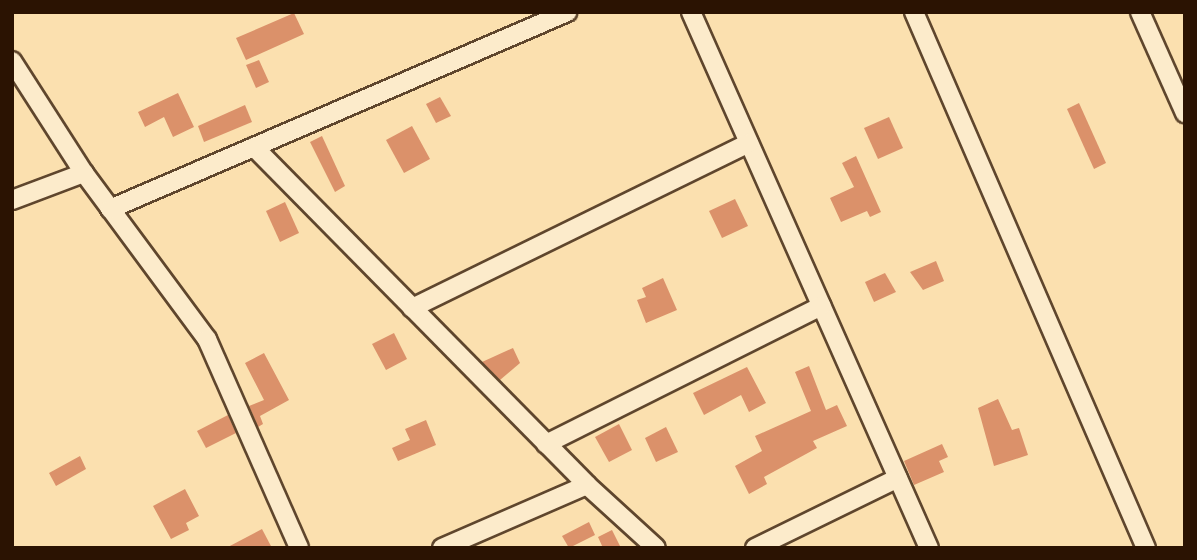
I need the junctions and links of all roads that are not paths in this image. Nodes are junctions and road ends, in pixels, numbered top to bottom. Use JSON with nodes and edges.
{"nodes":[{"id":1,"x":567,"y":12,"type":"edge"},
{"id":2,"x":691,"y":12,"type":"edge"},
{"id":3,"x":914,"y":12,"type":"edge"},
{"id":4,"x":1140,"y":12,"type":"edge"},
{"id":5,"x":12,"y":61,"type":"edge"},
{"id":6,"x":1185,"y":113,"type":"edge"},
{"id":7,"x":749,"y":143,"type":"junction"},
{"id":8,"x":254,"y":147,"type":"junction"},
{"id":9,"x":83,"y":173,"type":"junction"},
{"id":10,"x":12,"y":200,"type":"edge"},
{"id":11,"x":110,"y":209,"type":"junction"},
{"id":12,"x":821,"y":306,"type":"junction"},
{"id":13,"x":412,"y":308,"type":"junction"},
{"id":14,"x":546,"y":444,"type":"junction"},
{"id":15,"x":898,"y":478,"type":"junction"},
{"id":16,"x":587,"y":485,"type":"junction"},
{"id":17,"x":450,"y":546,"type":"edge"},
{"id":18,"x":299,"y":548,"type":"edge"},
{"id":19,"x":656,"y":548,"type":"edge"},
{"id":20,"x":755,"y":548,"type":"edge"},
{"id":21,"x":929,"y":548,"type":"edge"},
{"id":22,"x":1146,"y":548,"type":"edge"}],
"edges":[{"from":1,"to":8,"type":"street"},
{"from":2,"to":7,"type":"street"},
{"from":3,"to":22,"type":"street"},
{"from":4,"to":6,"type":"street"},
{"from":5,"to":9,"type":"street"},
{"from":7,"to":12,"type":"street"},
{"from":7,"to":13,"type":"street"},
{"from":8,"to":11,"type":"street"},
{"from":8,"to":13,"type":"street"},
{"from":9,"to":10,"type":"street"},
{"from":9,"to":11,"type":"street"},
{"from":11,"to":18,"type":"street"},
{"from":12,"to":14,"type":"street"},
{"from":12,"to":15,"type":"street"},
{"from":13,"to":14,"type":"street"},
{"from":14,"to":16,"type":"street"},
{"from":15,"to":20,"type":"street"},
{"from":15,"to":21,"type":"street"},
{"from":16,"to":17,"type":"street"},
{"from":16,"to":19,"type":"street"}]}
